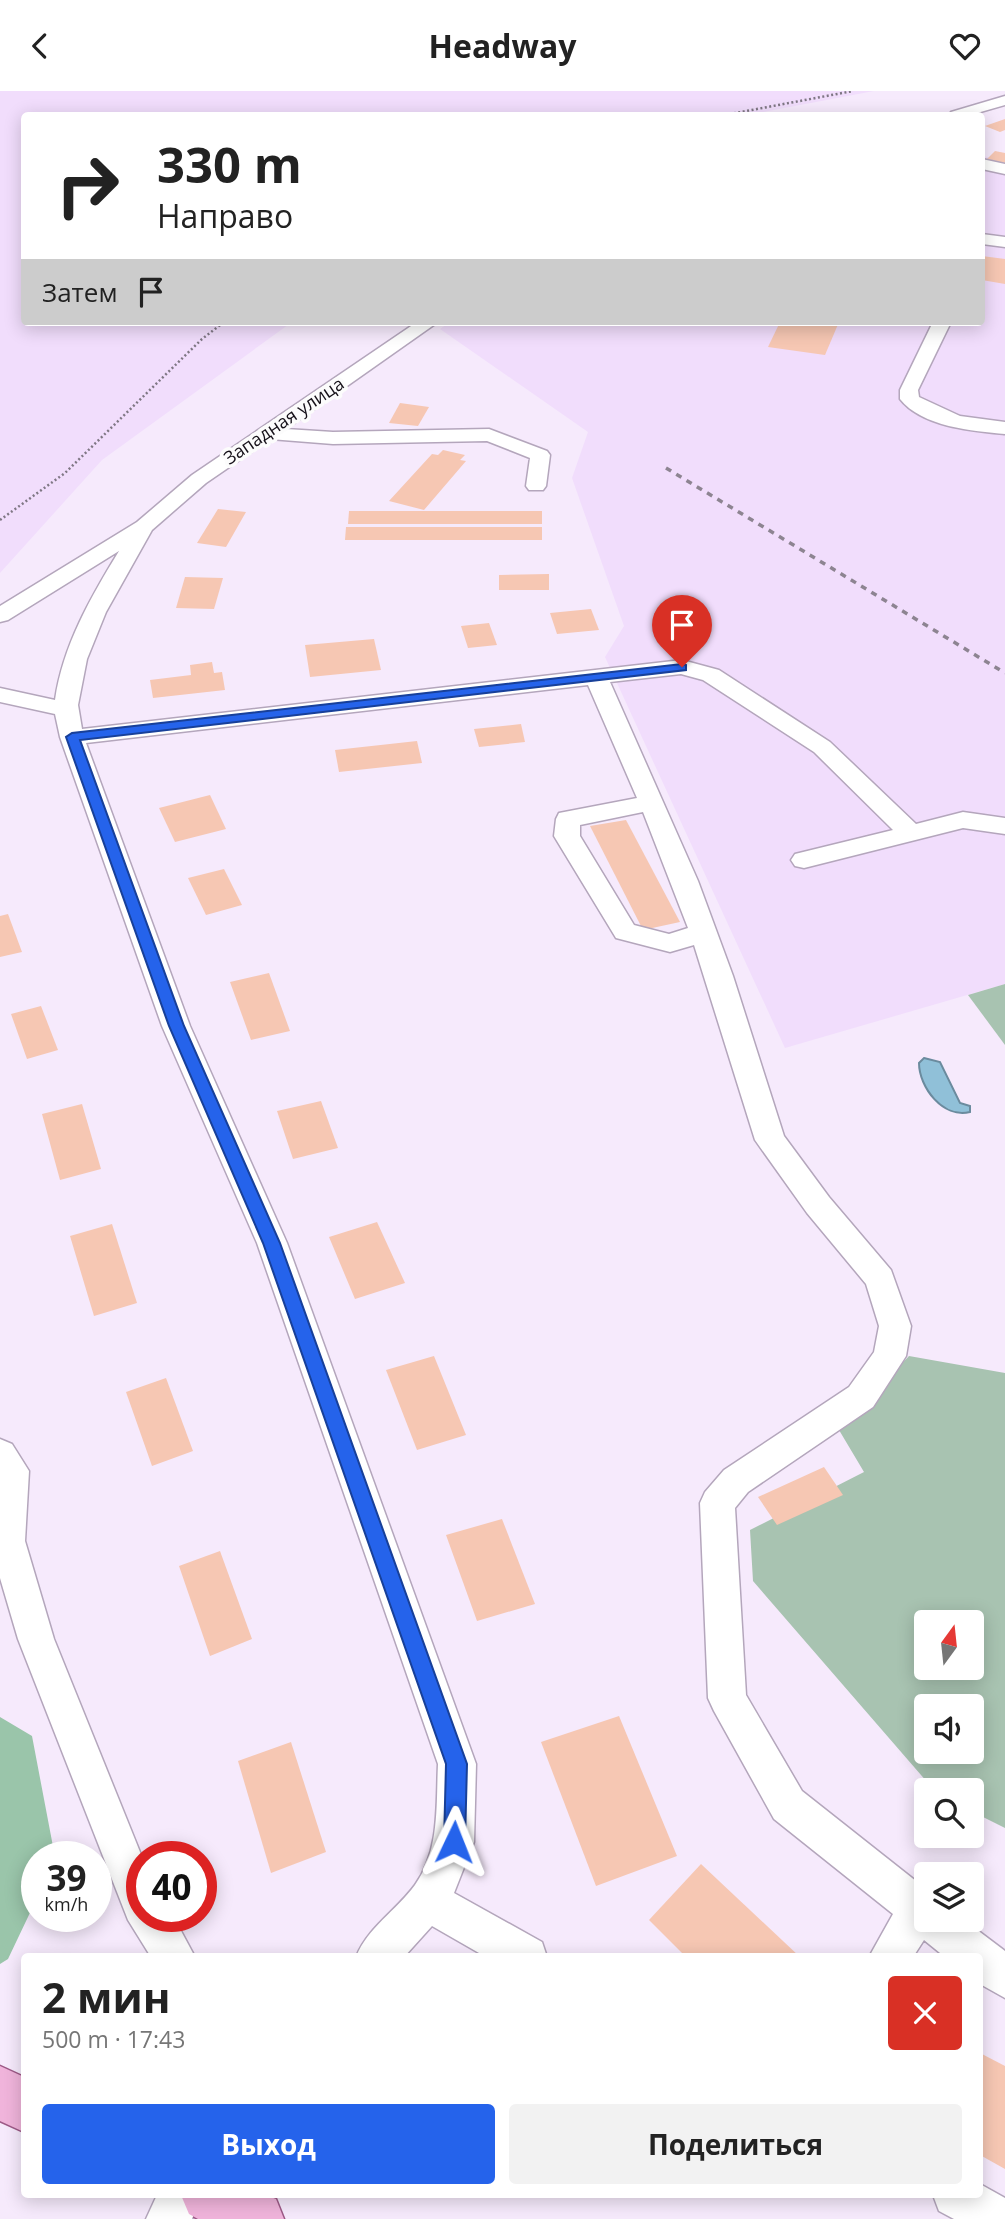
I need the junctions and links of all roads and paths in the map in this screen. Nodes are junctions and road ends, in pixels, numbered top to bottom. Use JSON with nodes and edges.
{"nodes":[{"id":1,"x":853,"y":91,"type":"edge"},
{"id":2,"x":1005,"y":100,"type":"edge"},
{"id":3,"x":741,"y":112,"type":"edge"},
{"id":4,"x":966,"y":112,"type":"edge"},
{"id":5,"x":985,"y":165,"type":"edge"},
{"id":6,"x":1005,"y":169,"type":"edge"},
{"id":7,"x":985,"y":239,"type":"edge"},
{"id":8,"x":1005,"y":242,"type":"edge"},
{"id":9,"x":219,"y":326,"type":"edge"},
{"id":10,"x":423,"y":326,"type":"edge"},
{"id":11,"x":940,"y":326,"type":"edge"},
{"id":12,"x":1005,"y":428,"type":"edge"},
{"id":13,"x":264,"y":433,"type":"junction"},
{"id":14,"x":536,"y":486,"type":"dead end"},
{"id":15,"x":0,"y":520,"type":"edge"},
{"id":16,"x":144,"y":526,"type":"junction"},
{"id":17,"x":0,"y":615,"type":"edge"},
{"id":18,"x":596,"y":676,"type":"junction"},
{"id":19,"x":0,"y":695,"type":"edge"},
{"id":20,"x":69,"y":723,"type":"junction"},
{"id":21,"x":651,"y":803,"type":"junction"},
{"id":22,"x":1005,"y":826,"type":"edge"},
{"id":23,"x":911,"y":833,"type":"junction"},
{"id":24,"x":804,"y":860,"type":"dead end"},
{"id":25,"x":704,"y":932,"type":"junction"},
{"id":26,"x":0,"y":1454,"type":"edge"},
{"id":27,"x":126,"y":1866,"type":"edge"},
{"id":28,"x":428,"y":1901,"type":"junction"},
{"id":29,"x":914,"y":1905,"type":"edge"},
{"id":30,"x":914,"y":1929,"type":"edge"},
{"id":31,"x":159,"y":1932,"type":"edge"},
{"id":32,"x":947,"y":1932,"type":"edge"},
{"id":33,"x":172,"y":1953,"type":"edge"},
{"id":34,"x":380,"y":1953,"type":"edge"},
{"id":35,"x":520,"y":1953,"type":"edge"},
{"id":36,"x":893,"y":1953,"type":"edge"},
{"id":37,"x":974,"y":1953,"type":"edge"},
{"id":38,"x":983,"y":1960,"type":"edge"},
{"id":39,"x":1005,"y":1977,"type":"edge"},
{"id":40,"x":0,"y":2093,"type":"edge"},
{"id":41,"x":21,"y":2104,"type":"edge"},
{"id":42,"x":178,"y":2198,"type":"edge"},
{"id":43,"x":214,"y":2198,"type":"edge"},
{"id":44,"x":960,"y":2198,"type":"edge"},
{"id":45,"x":168,"y":2219,"type":"edge"},
{"id":46,"x":256,"y":2219,"type":"edge"},
{"id":47,"x":999,"y":2219,"type":"edge"}],
"edges":[{"from":1,"to":3,"type":"path"},
{"from":2,"to":4,"type":"street"},
{"from":5,"to":6,"type":"street"},
{"from":7,"to":8,"type":"street"},
{"from":9,"to":15,"type":"path"},
{"from":10,"to":13,"type":"street","name":"Западная улица"},
{"from":11,"to":12,"type":"street"},
{"from":13,"to":14,"type":"street"},
{"from":13,"to":16,"type":"street","name":"Западная улица"},
{"from":16,"to":17,"type":"street"},
{"from":16,"to":20,"type":"street"},
{"from":18,"to":20,"type":"street"},
{"from":18,"to":21,"type":"street"},
{"from":18,"to":23,"type":"street"},
{"from":19,"to":20,"type":"street"},
{"from":20,"to":28,"type":"street"},
{"from":21,"to":25,"type":"street"},
{"from":21,"to":25,"type":"street"},
{"from":22,"to":23,"type":"street"},
{"from":23,"to":24,"type":"street"},
{"from":25,"to":29,"type":"street"},
{"from":26,"to":27,"type":"street"},
{"from":28,"to":34,"type":"street"},
{"from":28,"to":35,"type":"street"},
{"from":30,"to":36,"type":"street"},
{"from":31,"to":33,"type":"street"},
{"from":32,"to":37,"type":"street"},
{"from":38,"to":39,"type":"street"},
{"from":40,"to":41,"type":"main road"},
{"from":42,"to":45,"type":"street"},
{"from":43,"to":46,"type":"main road"},
{"from":44,"to":47,"type":"street"}]}
